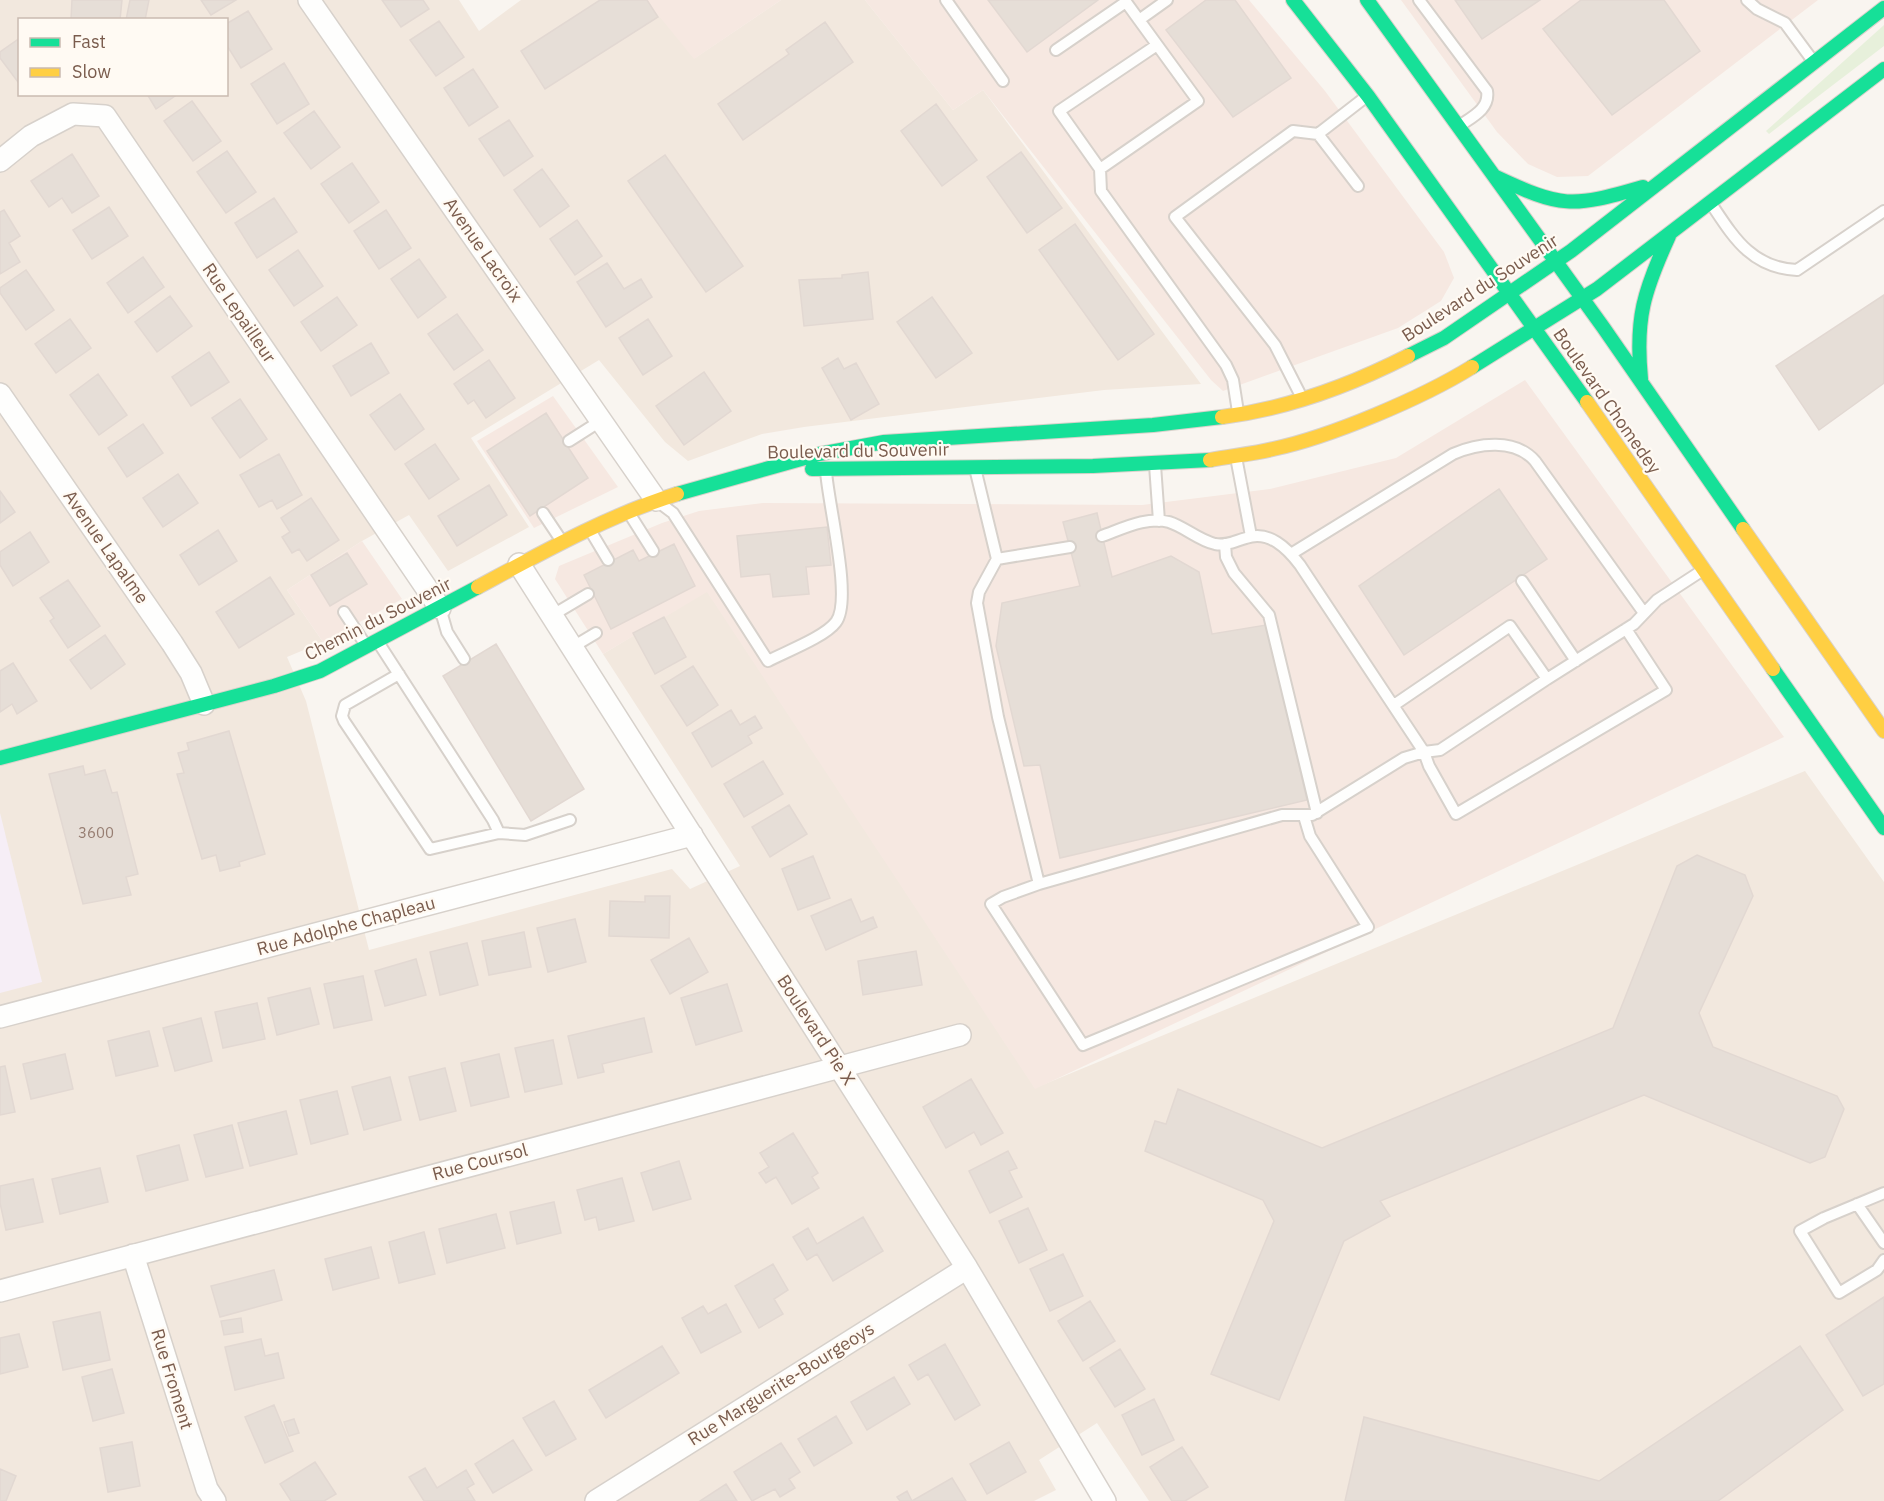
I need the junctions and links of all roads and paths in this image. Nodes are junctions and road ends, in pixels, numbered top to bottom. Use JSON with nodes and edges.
{"nodes":[{"id":1,"x":309,"y":0,"type":"edge"},
{"id":2,"x":946,"y":0,"type":"edge"},
{"id":3,"x":1167,"y":0,"type":"edge"},
{"id":4,"x":1293,"y":0,"type":"edge"},
{"id":5,"x":1367,"y":0,"type":"edge"},
{"id":6,"x":1419,"y":0,"type":"edge"},
{"id":7,"x":1747,"y":0,"type":"edge"},
{"id":8,"x":1884,"y":8,"type":"edge"},
{"id":9,"x":1138,"y":20,"type":"junction"},
{"id":10,"x":1157,"y":45,"type":"junction"},
{"id":11,"x":1056,"y":50,"type":"dead end"},
{"id":12,"x":1814,"y":62,"type":"junction"},
{"id":13,"x":1884,"y":69,"type":"edge"},
{"id":14,"x":1003,"y":81,"type":"dead end"},
{"id":15,"x":1368,"y":96,"type":"junction"},
{"id":16,"x":1458,"y":126,"type":"junction"},
{"id":17,"x":1318,"y":134,"type":"junction"},
{"id":18,"x":0,"y":161,"type":"edge"},
{"id":19,"x":1100,"y":169,"type":"junction"},
{"id":20,"x":1494,"y":176,"type":"junction"},
{"id":21,"x":1658,"y":183,"type":"junction"},
{"id":22,"x":1358,"y":186,"type":"dead end"},
{"id":23,"x":1710,"y":202,"type":"junction"},
{"id":24,"x":1884,"y":211,"type":"edge"},
{"id":25,"x":1670,"y":233,"type":"junction"},
{"id":26,"x":1554,"y":262,"type":"junction"},
{"id":27,"x":1510,"y":293,"type":"junction"},
{"id":28,"x":1582,"y":298,"type":"junction"},
{"id":29,"x":1535,"y":329,"type":"junction"},
{"id":30,"x":1642,"y":384,"type":"junction"},
{"id":31,"x":0,"y":394,"type":"edge"},
{"id":32,"x":1302,"y":398,"type":"junction"},
{"id":33,"x":1239,"y":414,"type":"junction"},
{"id":34,"x":602,"y":420,"type":"junction"},
{"id":35,"x":569,"y":441,"type":"dead end"},
{"id":36,"x":973,"y":451,"type":"junction"},
{"id":37,"x":825,"y":453,"type":"junction"},
{"id":38,"x":1236,"y":457,"type":"junction"},
{"id":39,"x":1155,"y":464,"type":"junction"},
{"id":40,"x":826,"y":469,"type":"junction"},
{"id":41,"x":758,"y":472,"type":"junction"},
{"id":42,"x":656,"y":500,"type":"junction"},
{"id":43,"x":628,"y":511,"type":"junction"},
{"id":44,"x":543,"y":513,"type":"dead end"},
{"id":45,"x":1159,"y":521,"type":"junction"},
{"id":46,"x":589,"y":529,"type":"junction"},
{"id":47,"x":1102,"y":536,"type":"dead end"},
{"id":48,"x":1251,"y":536,"type":"junction"},
{"id":49,"x":562,"y":542,"type":"junction"},
{"id":50,"x":1225,"y":544,"type":"junction"},
{"id":51,"x":1070,"y":547,"type":"dead end"},
{"id":52,"x":653,"y":550,"type":"dead end"},
{"id":53,"x":1291,"y":554,"type":"junction"},
{"id":54,"x":997,"y":559,"type":"junction"},
{"id":55,"x":608,"y":560,"type":"dead end"},
{"id":56,"x":519,"y":564,"type":"junction"},
{"id":57,"x":1702,"y":570,"type":"junction"},
{"id":58,"x":1522,"y":581,"type":"dead end"},
{"id":59,"x":588,"y":594,"type":"dead end"},
{"id":60,"x":440,"y":608,"type":"junction"},
{"id":61,"x":344,"y":612,"type":"dead end"},
{"id":62,"x":1644,"y":613,"type":"junction"},
{"id":63,"x":551,"y":616,"type":"junction"},
{"id":64,"x":1626,"y":629,"type":"junction"},
{"id":65,"x":596,"y":633,"type":"dead end"},
{"id":66,"x":373,"y":645,"type":"junction"},
{"id":67,"x":572,"y":648,"type":"junction"},
{"id":68,"x":464,"y":659,"type":"dead end"},
{"id":69,"x":1576,"y":661,"type":"junction"},
{"id":70,"x":399,"y":674,"type":"junction"},
{"id":71,"x":1547,"y":679,"type":"junction"},
{"id":72,"x":204,"y":704,"type":"junction"},
{"id":73,"x":1394,"y":705,"type":"junction"},
{"id":74,"x":1884,"y":731,"type":"edge"},
{"id":75,"x":1424,"y":752,"type":"junction"},
{"id":76,"x":0,"y":758,"type":"edge"},
{"id":77,"x":1317,"y":813,"type":"junction"},
{"id":78,"x":1304,"y":816,"type":"junction"},
{"id":79,"x":570,"y":820,"type":"dead end"},
{"id":80,"x":1884,"y":828,"type":"edge"},
{"id":81,"x":499,"y":833,"type":"junction"},
{"id":82,"x":692,"y":835,"type":"junction"},
{"id":83,"x":1040,"y":884,"type":"junction"},
{"id":84,"x":0,"y":1017,"type":"edge"},
{"id":85,"x":960,"y":1035,"type":"dead end"},
{"id":86,"x":839,"y":1065,"type":"junction"},
{"id":87,"x":1884,"y":1193,"type":"edge"},
{"id":88,"x":1857,"y":1204,"type":"junction"},
{"id":89,"x":1884,"y":1243,"type":"edge"},
{"id":90,"x":133,"y":1255,"type":"junction"},
{"id":91,"x":1884,"y":1260,"type":"edge"},
{"id":92,"x":967,"y":1268,"type":"junction"},
{"id":93,"x":0,"y":1292,"type":"edge"},
{"id":94,"x":1102,"y":1500,"type":"edge"},
{"id":95,"x":215,"y":1501,"type":"edge"},
{"id":96,"x":596,"y":1501,"type":"edge"}],
"edges":[{"from":1,"to":34,"type":"street","name":"Avenue Lacroix"},
{"from":2,"to":14,"type":"lane"},
{"from":3,"to":9,"type":"lane"},
{"from":4,"to":15,"type":"street","name":"Boulevard Chomedey"},
{"from":5,"to":16,"type":"street"},
{"from":6,"to":16,"type":"lane"},
{"from":7,"to":12,"type":"lane"},
{"from":8,"to":12,"type":"street","name":"Boulevard du Souvenir"},
{"from":9,"to":10,"type":"lane"},
{"from":9,"to":11,"type":"lane"},
{"from":10,"to":19,"type":"lane"},
{"from":10,"to":19,"type":"lane"},
{"from":12,"to":21,"type":"street","name":"Boulevard du Souvenir"},
{"from":13,"to":23,"type":"street","name":"Boulevard du Souvenir"},
{"from":15,"to":17,"type":"lane"},
{"from":15,"to":27,"type":"street","name":"Boulevard Chomedey"},
{"from":16,"to":20,"type":"street"},
{"from":17,"to":22,"type":"lane"},
{"from":17,"to":32,"type":"lane"},
{"from":18,"to":60,"type":"street","name":"Rue Lepailleur"},
{"from":19,"to":33,"type":"lane"},
{"from":20,"to":21,"type":"street"},
{"from":20,"to":26,"type":"street"},
{"from":21,"to":26,"type":"street","name":"Boulevard du Souvenir"},
{"from":23,"to":24,"type":"lane"},
{"from":23,"to":25,"type":"street","name":"Boulevard du Souvenir"},
{"from":25,"to":28,"type":"street","name":"Boulevard du Souvenir"},
{"from":25,"to":30,"type":"street"},
{"from":26,"to":27,"type":"street","name":"Boulevard du Souvenir"},
{"from":26,"to":28,"type":"street"},
{"from":27,"to":29,"type":"street","name":"Boulevard Chomedey"},
{"from":27,"to":32,"type":"street","name":"Boulevard du Souvenir"},
{"from":28,"to":29,"type":"street","name":"Boulevard du Souvenir"},
{"from":28,"to":30,"type":"street"},
{"from":29,"to":38,"type":"street","name":"Boulevard du Souvenir"},
{"from":29,"to":57,"type":"street","name":"Boulevard Chomedey"},
{"from":30,"to":74,"type":"street"},
{"from":31,"to":72,"type":"street","name":"Avenue Lapalme"},
{"from":32,"to":33,"type":"street","name":"Boulevard du Souvenir"},
{"from":33,"to":36,"type":"street","name":"Boulevard du Souvenir"},
{"from":34,"to":35,"type":"lane"},
{"from":34,"to":42,"type":"street","name":"Avenue Lacroix"},
{"from":36,"to":37,"type":"street","name":"Boulevard du Souvenir"},
{"from":36,"to":39,"type":"street","name":"Boulevard du Souvenir"},
{"from":36,"to":40,"type":"street","name":"Boulevard du Souvenir"},
{"from":36,"to":54,"type":"lane"},
{"from":37,"to":40,"type":"lane"},
{"from":37,"to":41,"type":"street","name":"Boulevard du Souvenir"},
{"from":38,"to":39,"type":"street","name":"Boulevard du Souvenir"},
{"from":38,"to":48,"type":"lane"},
{"from":39,"to":45,"type":"lane"},
{"from":40,"to":41,"type":"street","name":"Boulevard du Souvenir"},
{"from":40,"to":42,"type":"lane"},
{"from":41,"to":42,"type":"street","name":"Chemin du Souvenir"},
{"from":42,"to":43,"type":"street","name":"Chemin du Souvenir"},
{"from":43,"to":46,"type":"street","name":"Chemin du Souvenir"},
{"from":43,"to":52,"type":"lane"},
{"from":44,"to":49,"type":"lane"},
{"from":45,"to":47,"type":"lane"},
{"from":45,"to":50,"type":"lane"},
{"from":46,"to":49,"type":"street","name":"Chemin du Souvenir"},
{"from":46,"to":55,"type":"lane"},
{"from":48,"to":50,"type":"lane"},
{"from":48,"to":53,"type":"lane"},
{"from":49,"to":56,"type":"street","name":"Chemin du Souvenir"},
{"from":50,"to":77,"type":"lane"},
{"from":51,"to":54,"type":"lane"},
{"from":53,"to":62,"type":"lane"},
{"from":53,"to":73,"type":"lane"},
{"from":54,"to":83,"type":"lane"},
{"from":56,"to":60,"type":"street","name":"Chemin du Souvenir"},
{"from":56,"to":63,"type":"street","name":"Boulevard Pie X"},
{"from":57,"to":62,"type":"lane"},
{"from":57,"to":80,"type":"street","name":"Boulevard Chomedey"},
{"from":58,"to":69,"type":"lane"},
{"from":59,"to":63,"type":"lane"},
{"from":60,"to":66,"type":"street","name":"Chemin du Souvenir"},
{"from":60,"to":68,"type":"lane"},
{"from":61,"to":66,"type":"lane"},
{"from":62,"to":64,"type":"lane"},
{"from":63,"to":67,"type":"street","name":"Boulevard Pie X"},
{"from":64,"to":69,"type":"lane"},
{"from":64,"to":75,"type":"lane"},
{"from":65,"to":67,"type":"lane"},
{"from":66,"to":70,"type":"lane"},
{"from":66,"to":72,"type":"street","name":"Chemin du Souvenir"},
{"from":67,"to":82,"type":"street","name":"Boulevard Pie X"},
{"from":69,"to":71,"type":"lane"},
{"from":70,"to":81,"type":"lane"},
{"from":70,"to":81,"type":"lane"},
{"from":71,"to":73,"type":"lane"},
{"from":71,"to":75,"type":"lane"},
{"from":72,"to":76,"type":"street","name":"Chemin du Souvenir"},
{"from":73,"to":75,"type":"lane"},
{"from":75,"to":77,"type":"lane"},
{"from":77,"to":78,"type":"lane"},
{"from":78,"to":83,"type":"lane"},
{"from":78,"to":83,"type":"lane"},
{"from":79,"to":81,"type":"lane"},
{"from":82,"to":84,"type":"street","name":"Rue Adolphe Chapleau"},
{"from":82,"to":86,"type":"street","name":"Boulevard Pie X"},
{"from":85,"to":86,"type":"street","name":"Rue Coursol"},
{"from":86,"to":90,"type":"street","name":"Rue Coursol"},
{"from":86,"to":92,"type":"street","name":"Boulevard Pie X"},
{"from":87,"to":88,"type":"lane"},
{"from":88,"to":89,"type":"lane"},
{"from":88,"to":91,"type":"lane"},
{"from":90,"to":93,"type":"street","name":"Rue Coursol"},
{"from":90,"to":95,"type":"street","name":"Rue Froment"},
{"from":92,"to":94,"type":"street","name":"Boulevard Pie X"},
{"from":92,"to":96,"type":"street","name":"Rue Marguerite-Bourgeoys"}]}
